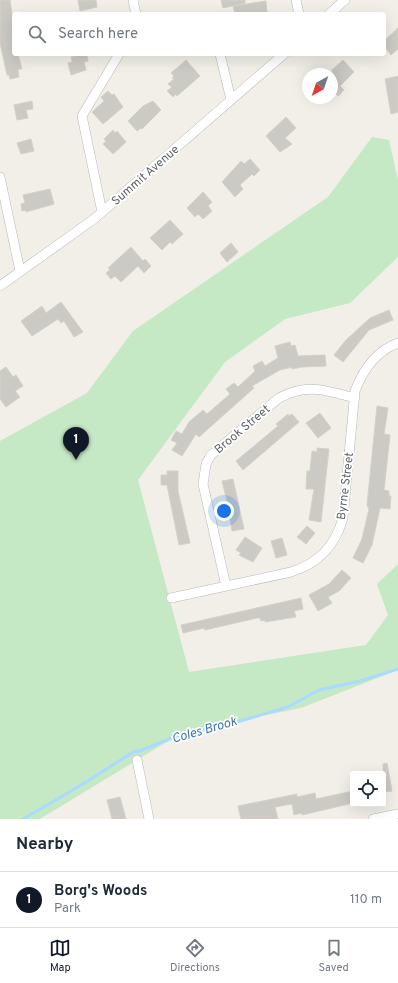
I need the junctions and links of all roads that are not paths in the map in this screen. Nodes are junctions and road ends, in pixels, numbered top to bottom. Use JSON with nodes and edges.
{"nodes":[{"id":1,"x":133,"y":0,"type":"edge"},
{"id":2,"x":296,"y":0,"type":"edge"},
{"id":3,"x":346,"y":0,"type":"edge"},
{"id":4,"x":136,"y":12,"type":"edge"},
{"id":5,"x":299,"y":12,"type":"edge"},
{"id":6,"x":331,"y":12,"type":"edge"},
{"id":7,"x":118,"y":56,"type":"edge"},
{"id":8,"x":220,"y":56,"type":"edge"},
{"id":9,"x":282,"y":56,"type":"edge"},
{"id":10,"x":231,"y":100,"type":"junction"},
{"id":11,"x":0,"y":177,"type":"edge"},
{"id":12,"x":102,"y":212,"type":"junction"},
{"id":13,"x":20,"y":271,"type":"junction"},
{"id":14,"x":0,"y":286,"type":"edge"},
{"id":15,"x":398,"y":343,"type":"edge"},
{"id":16,"x":355,"y":398,"type":"junction"},
{"id":17,"x":226,"y":586,"type":"junction"},
{"id":18,"x":171,"y":598,"type":"dead end"},
{"id":19,"x":137,"y":760,"type":"dead end"},
{"id":20,"x":398,"y":814,"type":"edge"},
{"id":21,"x":150,"y":819,"type":"edge"},
{"id":22,"x":373,"y":819,"type":"edge"}],
"edges":[{"from":1,"to":4,"type":"street"},
{"from":2,"to":5,"type":"street"},
{"from":3,"to":6,"type":"street"},
{"from":7,"to":12,"type":"street"},
{"from":8,"to":10,"type":"street"},
{"from":9,"to":10,"type":"street","name":"Summit Avenue"},
{"from":10,"to":12,"type":"street","name":"Summit Avenue"},
{"from":11,"to":13,"type":"street"},
{"from":12,"to":13,"type":"street","name":"Summit Avenue"},
{"from":13,"to":14,"type":"street","name":"Summit Avenue"},
{"from":15,"to":16,"type":"street","name":"Byrne Street"},
{"from":16,"to":17,"type":"street","name":"Byrne Street"},
{"from":16,"to":17,"type":"street","name":"Brook Street"},
{"from":17,"to":18,"type":"street","name":"Byrne Street"},
{"from":19,"to":21,"type":"street"},
{"from":20,"to":22,"type":"street"}]}
